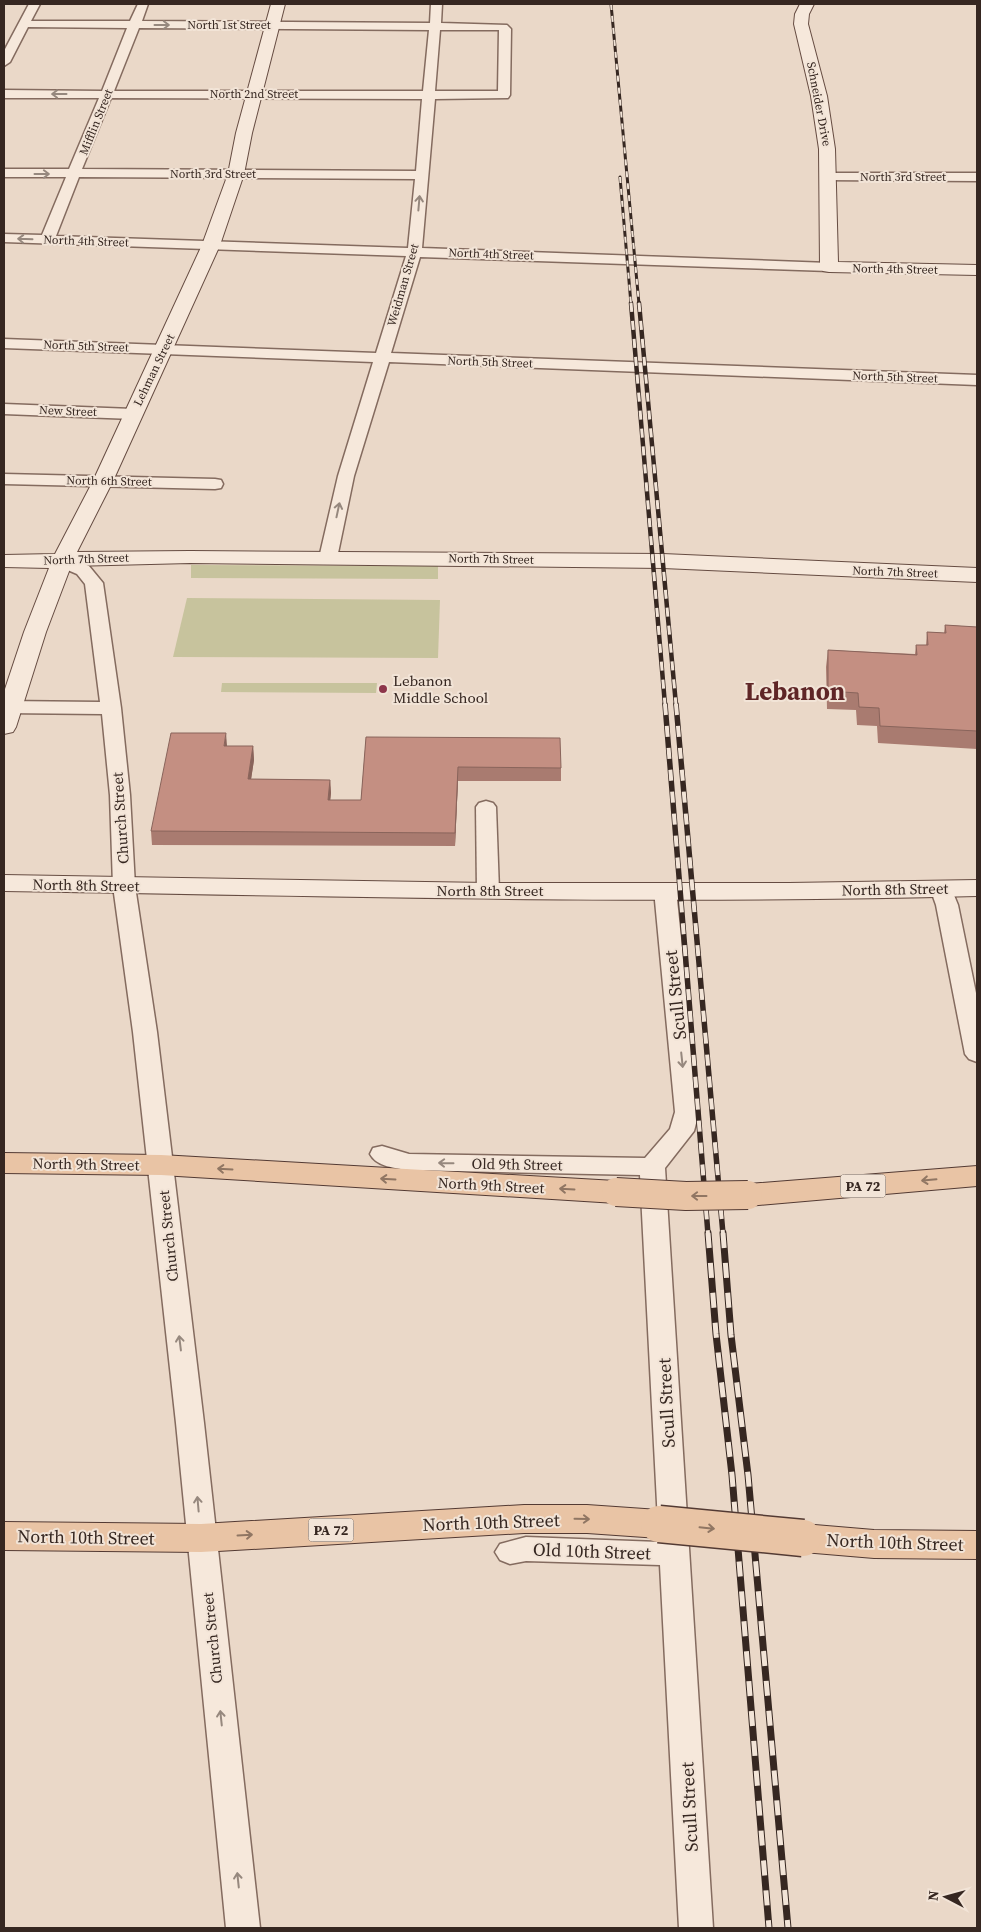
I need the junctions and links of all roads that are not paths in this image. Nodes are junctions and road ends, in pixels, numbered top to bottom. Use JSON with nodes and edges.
{"nodes":[{"id":1,"x":34,"y":4,"type":"edge"},
{"id":2,"x":143,"y":4,"type":"edge"},
{"id":3,"x":278,"y":4,"type":"edge"},
{"id":4,"x":437,"y":4,"type":"edge"},
{"id":5,"x":807,"y":4,"type":"edge"},
{"id":6,"x":24,"y":24,"type":"junction"},
{"id":7,"x":135,"y":25,"type":"junction"},
{"id":8,"x":273,"y":25,"type":"junction"},
{"id":9,"x":435,"y":26,"type":"junction"},
{"id":10,"x":4,"y":62,"type":"edge"},
{"id":11,"x":4,"y":94,"type":"edge"},
{"id":12,"x":108,"y":94,"type":"junction"},
{"id":13,"x":254,"y":94,"type":"junction"},
{"id":14,"x":429,"y":95,"type":"junction"},
{"id":15,"x":504,"y":95,"type":"joint"},
{"id":16,"x":7,"y":173,"type":"edge"},
{"id":17,"x":75,"y":174,"type":"junction"},
{"id":18,"x":236,"y":174,"type":"junction"},
{"id":19,"x":422,"y":175,"type":"junction"},
{"id":20,"x":828,"y":177,"type":"junction"},
{"id":21,"x":977,"y":177,"type":"edge"},
{"id":22,"x":4,"y":238,"type":"edge"},
{"id":23,"x":47,"y":240,"type":"junction"},
{"id":24,"x":212,"y":245,"type":"junction"},
{"id":25,"x":415,"y":251,"type":"junction"},
{"id":26,"x":829,"y":267,"type":"junction"},
{"id":27,"x":977,"y":270,"type":"edge"},
{"id":28,"x":4,"y":343,"type":"edge"},
{"id":29,"x":163,"y":350,"type":"junction"},
{"id":30,"x":382,"y":358,"type":"junction"},
{"id":31,"x":977,"y":380,"type":"edge"},
{"id":32,"x":4,"y":409,"type":"edge"},
{"id":33,"x":132,"y":414,"type":"junction"},
{"id":34,"x":4,"y":479,"type":"edge"},
{"id":35,"x":103,"y":481,"type":"junction"},
{"id":36,"x":215,"y":484,"type":"dead end"},
{"id":37,"x":328,"y":558,"type":"junction"},
{"id":38,"x":4,"y":561,"type":"edge"},
{"id":39,"x":62,"y":561,"type":"junction"},
{"id":40,"x":977,"y":575,"type":"edge"},
{"id":41,"x":111,"y":708,"type":"junction"},
{"id":42,"x":5,"y":714,"type":"edge"},
{"id":43,"x":486,"y":808,"type":"dead end"},
{"id":44,"x":4,"y":884,"type":"edge"},
{"id":45,"x":124,"y":886,"type":"junction"},
{"id":46,"x":940,"y":888,"type":"junction"},
{"id":47,"x":977,"y":888,"type":"edge"},
{"id":48,"x":664,"y":890,"type":"junction"},
{"id":49,"x":488,"y":891,"type":"junction"},
{"id":50,"x":977,"y":1054,"type":"edge"},
{"id":51,"x":382,"y":1154,"type":"dead end"},
{"id":52,"x":4,"y":1163,"type":"edge"},
{"id":53,"x":161,"y":1165,"type":"junction"},
{"id":54,"x":652,"y":1167,"type":"junction"},
{"id":55,"x":977,"y":1176,"type":"edge"},
{"id":56,"x":4,"y":1536,"type":"edge"},
{"id":57,"x":201,"y":1538,"type":"junction"},
{"id":58,"x":977,"y":1545,"type":"edge"},
{"id":59,"x":510,"y":1552,"type":"dead end"},
{"id":60,"x":675,"y":1554,"type":"junction"},
{"id":61,"x":243,"y":1928,"type":"edge"},
{"id":62,"x":696,"y":1928,"type":"edge"}],
"edges":[{"from":1,"to":6,"type":"street"},
{"from":2,"to":7,"type":"street","name":"Mifflin Street"},
{"from":3,"to":8,"type":"street","name":"Lehman Street"},
{"from":4,"to":9,"type":"street","name":"Weidman Street"},
{"from":5,"to":20,"type":"street","name":"Schneider Drive"},
{"from":6,"to":7,"type":"street","name":"North 1st Street"},
{"from":6,"to":10,"type":"street"},
{"from":7,"to":8,"type":"street","name":"North 1st Street","one_way":true},
{"from":7,"to":12,"type":"street","name":"Mifflin Street"},
{"from":8,"to":9,"type":"street","name":"North 1st Street"},
{"from":8,"to":13,"type":"street","name":"Lehman Street"},
{"from":9,"to":14,"type":"street","name":"Weidman Street"},
{"from":9,"to":15,"type":"street","name":"North 1st Street"},
{"from":12,"to":11,"type":"street","name":"North 2nd Street","one_way":true},
{"from":12,"to":13,"type":"street","name":"North 2nd Street"},
{"from":12,"to":17,"type":"street","name":"Mifflin Street"},
{"from":13,"to":14,"type":"street","name":"North 2nd Street"},
{"from":13,"to":18,"type":"street","name":"Lehman Street"},
{"from":14,"to":15,"type":"street","name":"North 2nd Street"},
{"from":14,"to":19,"type":"street","name":"Weidman Street"},
{"from":16,"to":17,"type":"street","name":"North 3rd Street","one_way":true},
{"from":17,"to":18,"type":"street","name":"North 3rd Street"},
{"from":17,"to":23,"type":"street","name":"Mifflin Street"},
{"from":18,"to":19,"type":"street","name":"North 3rd Street"},
{"from":18,"to":24,"type":"street","name":"Lehman Street"},
{"from":25,"to":19,"type":"street","name":"Weidman Street","one_way":true},
{"from":20,"to":21,"type":"street","name":"North 3rd Street"},
{"from":20,"to":26,"type":"street","name":"Schneider Drive"},
{"from":23,"to":22,"type":"street","name":"North 4th Street","one_way":true},
{"from":23,"to":24,"type":"street","name":"North 4th Street"},
{"from":24,"to":25,"type":"street","name":"North 4th Street"},
{"from":24,"to":29,"type":"street","name":"Lehman Street"},
{"from":25,"to":26,"type":"street","name":"North 4th Street"},
{"from":25,"to":30,"type":"street","name":"Weidman Street"},
{"from":26,"to":27,"type":"street","name":"North 4th Street"},
{"from":28,"to":29,"type":"street","name":"North 5th Street"},
{"from":29,"to":30,"type":"street","name":"North 5th Street"},
{"from":29,"to":33,"type":"street","name":"Lehman Street"},
{"from":30,"to":31,"type":"street","name":"North 5th Street"},
{"from":37,"to":30,"type":"street","name":"Weidman Street","one_way":true},
{"from":32,"to":33,"type":"street","name":"New Street"},
{"from":33,"to":35,"type":"street","name":"Lehman Street"},
{"from":34,"to":35,"type":"street","name":"North 6th Street"},
{"from":35,"to":36,"type":"street","name":"North 6th Street"},
{"from":35,"to":39,"type":"street","name":"Lehman Street"},
{"from":37,"to":39,"type":"street","name":"North 7th Street"},
{"from":37,"to":40,"type":"street","name":"North 7th Street"},
{"from":38,"to":39,"type":"street","name":"North 7th Street"},
{"from":39,"to":41,"type":"street","name":"Church Street"},
{"from":39,"to":42,"type":"street","name":"Lehman Street"},
{"from":41,"to":42,"type":"street"},
{"from":41,"to":45,"type":"street","name":"Church Street"},
{"from":43,"to":49,"type":"street"},
{"from":44,"to":45,"type":"street","name":"North 8th Street"},
{"from":45,"to":49,"type":"street","name":"North 8th Street"},
{"from":45,"to":53,"type":"street","name":"Church Street"},
{"from":46,"to":47,"type":"street","name":"North 8th Street"},
{"from":46,"to":48,"type":"street","name":"North 8th Street"},
{"from":46,"to":50,"type":"street"},
{"from":48,"to":49,"type":"street","name":"North 8th Street"},
{"from":48,"to":54,"type":"street","name":"Scull Street","one_way":true},
{"from":54,"to":51,"type":"street","name":"Old 9th Street","one_way":true},
{"from":52,"to":53,"type":"main road","name":"North 9th Street","number":"PA 72"},
{"from":55,"to":53,"type":"main road","name":"North 9th Street","number":"PA 72","one_way":true,"bridge":true},
{"from":57,"to":53,"type":"street","name":"Church Street","one_way":true},
{"from":54,"to":60,"type":"street","name":"Scull Street"},
{"from":56,"to":57,"type":"main road","name":"North 10th Street","number":"PA 72"},
{"from":57,"to":58,"type":"main road","name":"North 10th Street","number":"PA 72","one_way":true,"bridge":true},
{"from":61,"to":57,"type":"street","name":"Church Street","one_way":true},
{"from":59,"to":60,"type":"street","name":"Old 10th Street"},
{"from":60,"to":62,"type":"street","name":"Scull Street"}]}
